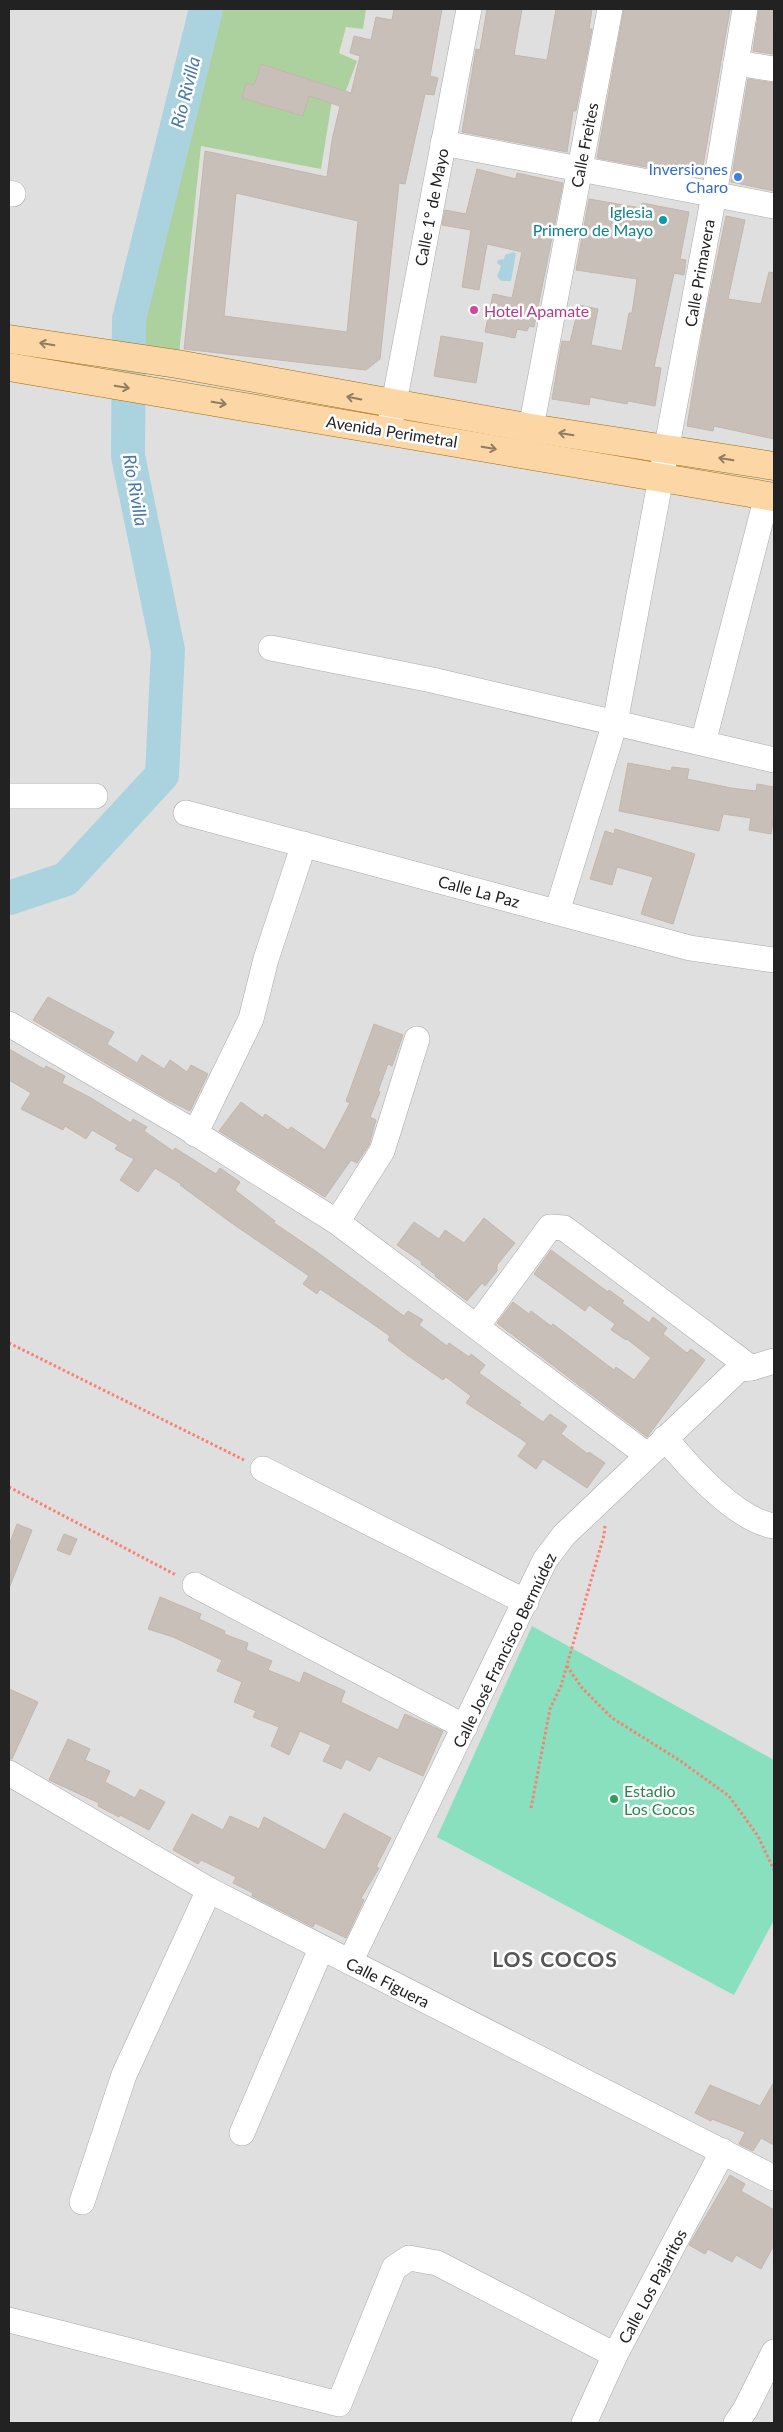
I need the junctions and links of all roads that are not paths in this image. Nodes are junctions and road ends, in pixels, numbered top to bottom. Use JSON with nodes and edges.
{"nodes":[{"id":1,"x":469,"y":9,"type":"edge"},
{"id":2,"x":610,"y":9,"type":"edge"},
{"id":3,"x":745,"y":9,"type":"edge"},
{"id":4,"x":736,"y":63,"type":"junction"},
{"id":5,"x":774,"y":69,"type":"edge"},
{"id":6,"x":443,"y":143,"type":"junction"},
{"id":7,"x":580,"y":169,"type":"junction"},
{"id":8,"x":714,"y":195,"type":"junction"},
{"id":9,"x":774,"y":206,"type":"edge"},
{"id":10,"x":9,"y":338,"type":"edge"},
{"id":11,"x":9,"y":367,"type":"edge"},
{"id":12,"x":391,"y":418,"type":"junction"},
{"id":13,"x":531,"y":428,"type":"junction"},
{"id":14,"x":667,"y":449,"type":"junction"},
{"id":15,"x":774,"y":466,"type":"edge"},
{"id":16,"x":661,"y":477,"type":"junction"},
{"id":17,"x":770,"y":496,"type":"edge"},
{"id":18,"x":271,"y":648,"type":"dead end"},
{"id":19,"x":615,"y":722,"type":"junction"},
{"id":20,"x":703,"y":743,"type":"junction"},
{"id":21,"x":774,"y":760,"type":"edge"},
{"id":22,"x":9,"y":796,"type":"edge"},
{"id":23,"x":95,"y":796,"type":"dead end"},
{"id":24,"x":186,"y":813,"type":"dead end"},
{"id":25,"x":304,"y":844,"type":"junction"},
{"id":26,"x":557,"y":912,"type":"junction"},
{"id":27,"x":774,"y":960,"type":"edge"},
{"id":28,"x":9,"y":1024,"type":"edge"},
{"id":29,"x":418,"y":1039,"type":"dead end"},
{"id":30,"x":196,"y":1134,"type":"junction"},
{"id":31,"x":337,"y":1222,"type":"junction"},
{"id":32,"x":478,"y":1325,"type":"junction"},
{"id":33,"x":763,"y":1364,"type":"edge"},
{"id":34,"x":656,"y":1446,"type":"junction"},
{"id":35,"x":263,"y":1469,"type":"road end"},
{"id":36,"x":774,"y":1526,"type":"edge"},
{"id":37,"x":195,"y":1585,"type":"road end"},
{"id":38,"x":526,"y":1602,"type":"junction"},
{"id":39,"x":465,"y":1727,"type":"junction"},
{"id":40,"x":9,"y":1774,"type":"edge"},
{"id":41,"x":209,"y":1890,"type":"junction"},
{"id":42,"x":320,"y":1949,"type":"junction"},
{"id":43,"x":350,"y":1962,"type":"junction"},
{"id":44,"x":242,"y":2133,"type":"dead end"},
{"id":45,"x":723,"y":2151,"type":"junction"},
{"id":46,"x":774,"y":2178,"type":"edge"},
{"id":47,"x":82,"y":2202,"type":"dead end"},
{"id":48,"x":9,"y":2320,"type":"edge"},
{"id":49,"x":774,"y":2352,"type":"edge"},
{"id":50,"x":615,"y":2355,"type":"junction"},
{"id":51,"x":584,"y":2423,"type":"edge"},
{"id":52,"x":736,"y":2423,"type":"edge"}],
"edges":[{"from":1,"to":6,"type":"street","name":"Calle 1° de Mayo"},
{"from":2,"to":7,"type":"street","name":"Calle Freites"},
{"from":3,"to":4,"type":"street","name":"Calle Primavera"},
{"from":4,"to":5,"type":"street"},
{"from":4,"to":8,"type":"street","name":"Calle Primavera"},
{"from":6,"to":7,"type":"street"},
{"from":6,"to":12,"type":"street","name":"Calle 1° de Mayo"},
{"from":7,"to":8,"type":"street"},
{"from":7,"to":13,"type":"street","name":"Calle Freites"},
{"from":8,"to":9,"type":"street"},
{"from":8,"to":14,"type":"street","name":"Calle Primavera"},
{"from":12,"to":10,"type":"main road","name":"Avenida Perimetral","one_way":true},
{"from":11,"to":12,"type":"main road","name":"Avenida Perimetral","one_way":true},
{"from":12,"to":13,"type":"main road","name":"Avenida Perimetral"},
{"from":12,"to":16,"type":"main road","name":"Avenida Perimetral","one_way":true},
{"from":14,"to":13,"type":"main road","name":"Avenida Perimetral","one_way":true},
{"from":15,"to":14,"type":"main road","name":"Avenida Perimetral","one_way":true},
{"from":14,"to":16,"type":"street","name":"Calle Primavera"},
{"from":16,"to":17,"type":"main road","name":"Avenida Perimetral"},
{"from":16,"to":19,"type":"street","name":"Calle Primavera"},
{"from":17,"to":20,"type":"street"},
{"from":18,"to":19,"type":"street"},
{"from":19,"to":20,"type":"street"},
{"from":19,"to":26,"type":"street","name":"Calle Primavera"},
{"from":20,"to":21,"type":"street"},
{"from":22,"to":23,"type":"street"},
{"from":24,"to":25,"type":"street","name":"Calle La Paz"},
{"from":25,"to":26,"type":"street","name":"Calle La Paz"},
{"from":25,"to":30,"type":"street"},
{"from":26,"to":27,"type":"street","name":"Calle La Paz"},
{"from":28,"to":30,"type":"street"},
{"from":29,"to":31,"type":"street"},
{"from":30,"to":31,"type":"street"},
{"from":31,"to":32,"type":"street"},
{"from":32,"to":33,"type":"street"},
{"from":32,"to":34,"type":"street"},
{"from":33,"to":34,"type":"street","name":"Calle José Francisco Bermúdez"},
{"from":34,"to":36,"type":"street"},
{"from":34,"to":38,"type":"street","name":"Calle José Francisco Bermúdez"},
{"from":35,"to":38,"type":"street"},
{"from":37,"to":39,"type":"street"},
{"from":38,"to":39,"type":"street","name":"Calle José Francisco Bermúdez"},
{"from":39,"to":43,"type":"street","name":"Calle José Francisco Bermúdez"},
{"from":40,"to":41,"type":"street","name":"Calle Figuera"},
{"from":41,"to":42,"type":"street","name":"Calle Figuera"},
{"from":41,"to":47,"type":"street"},
{"from":42,"to":43,"type":"street","name":"Calle Figuera"},
{"from":42,"to":44,"type":"street"},
{"from":43,"to":45,"type":"street","name":"Calle Figuera"},
{"from":45,"to":46,"type":"street","name":"Calle Figuera"},
{"from":45,"to":50,"type":"street","name":"Calle Los Pajaritos"},
{"from":48,"to":50,"type":"street"},
{"from":49,"to":52,"type":"street"},
{"from":50,"to":51,"type":"street","name":"Calle Los Pajaritos"}]}
